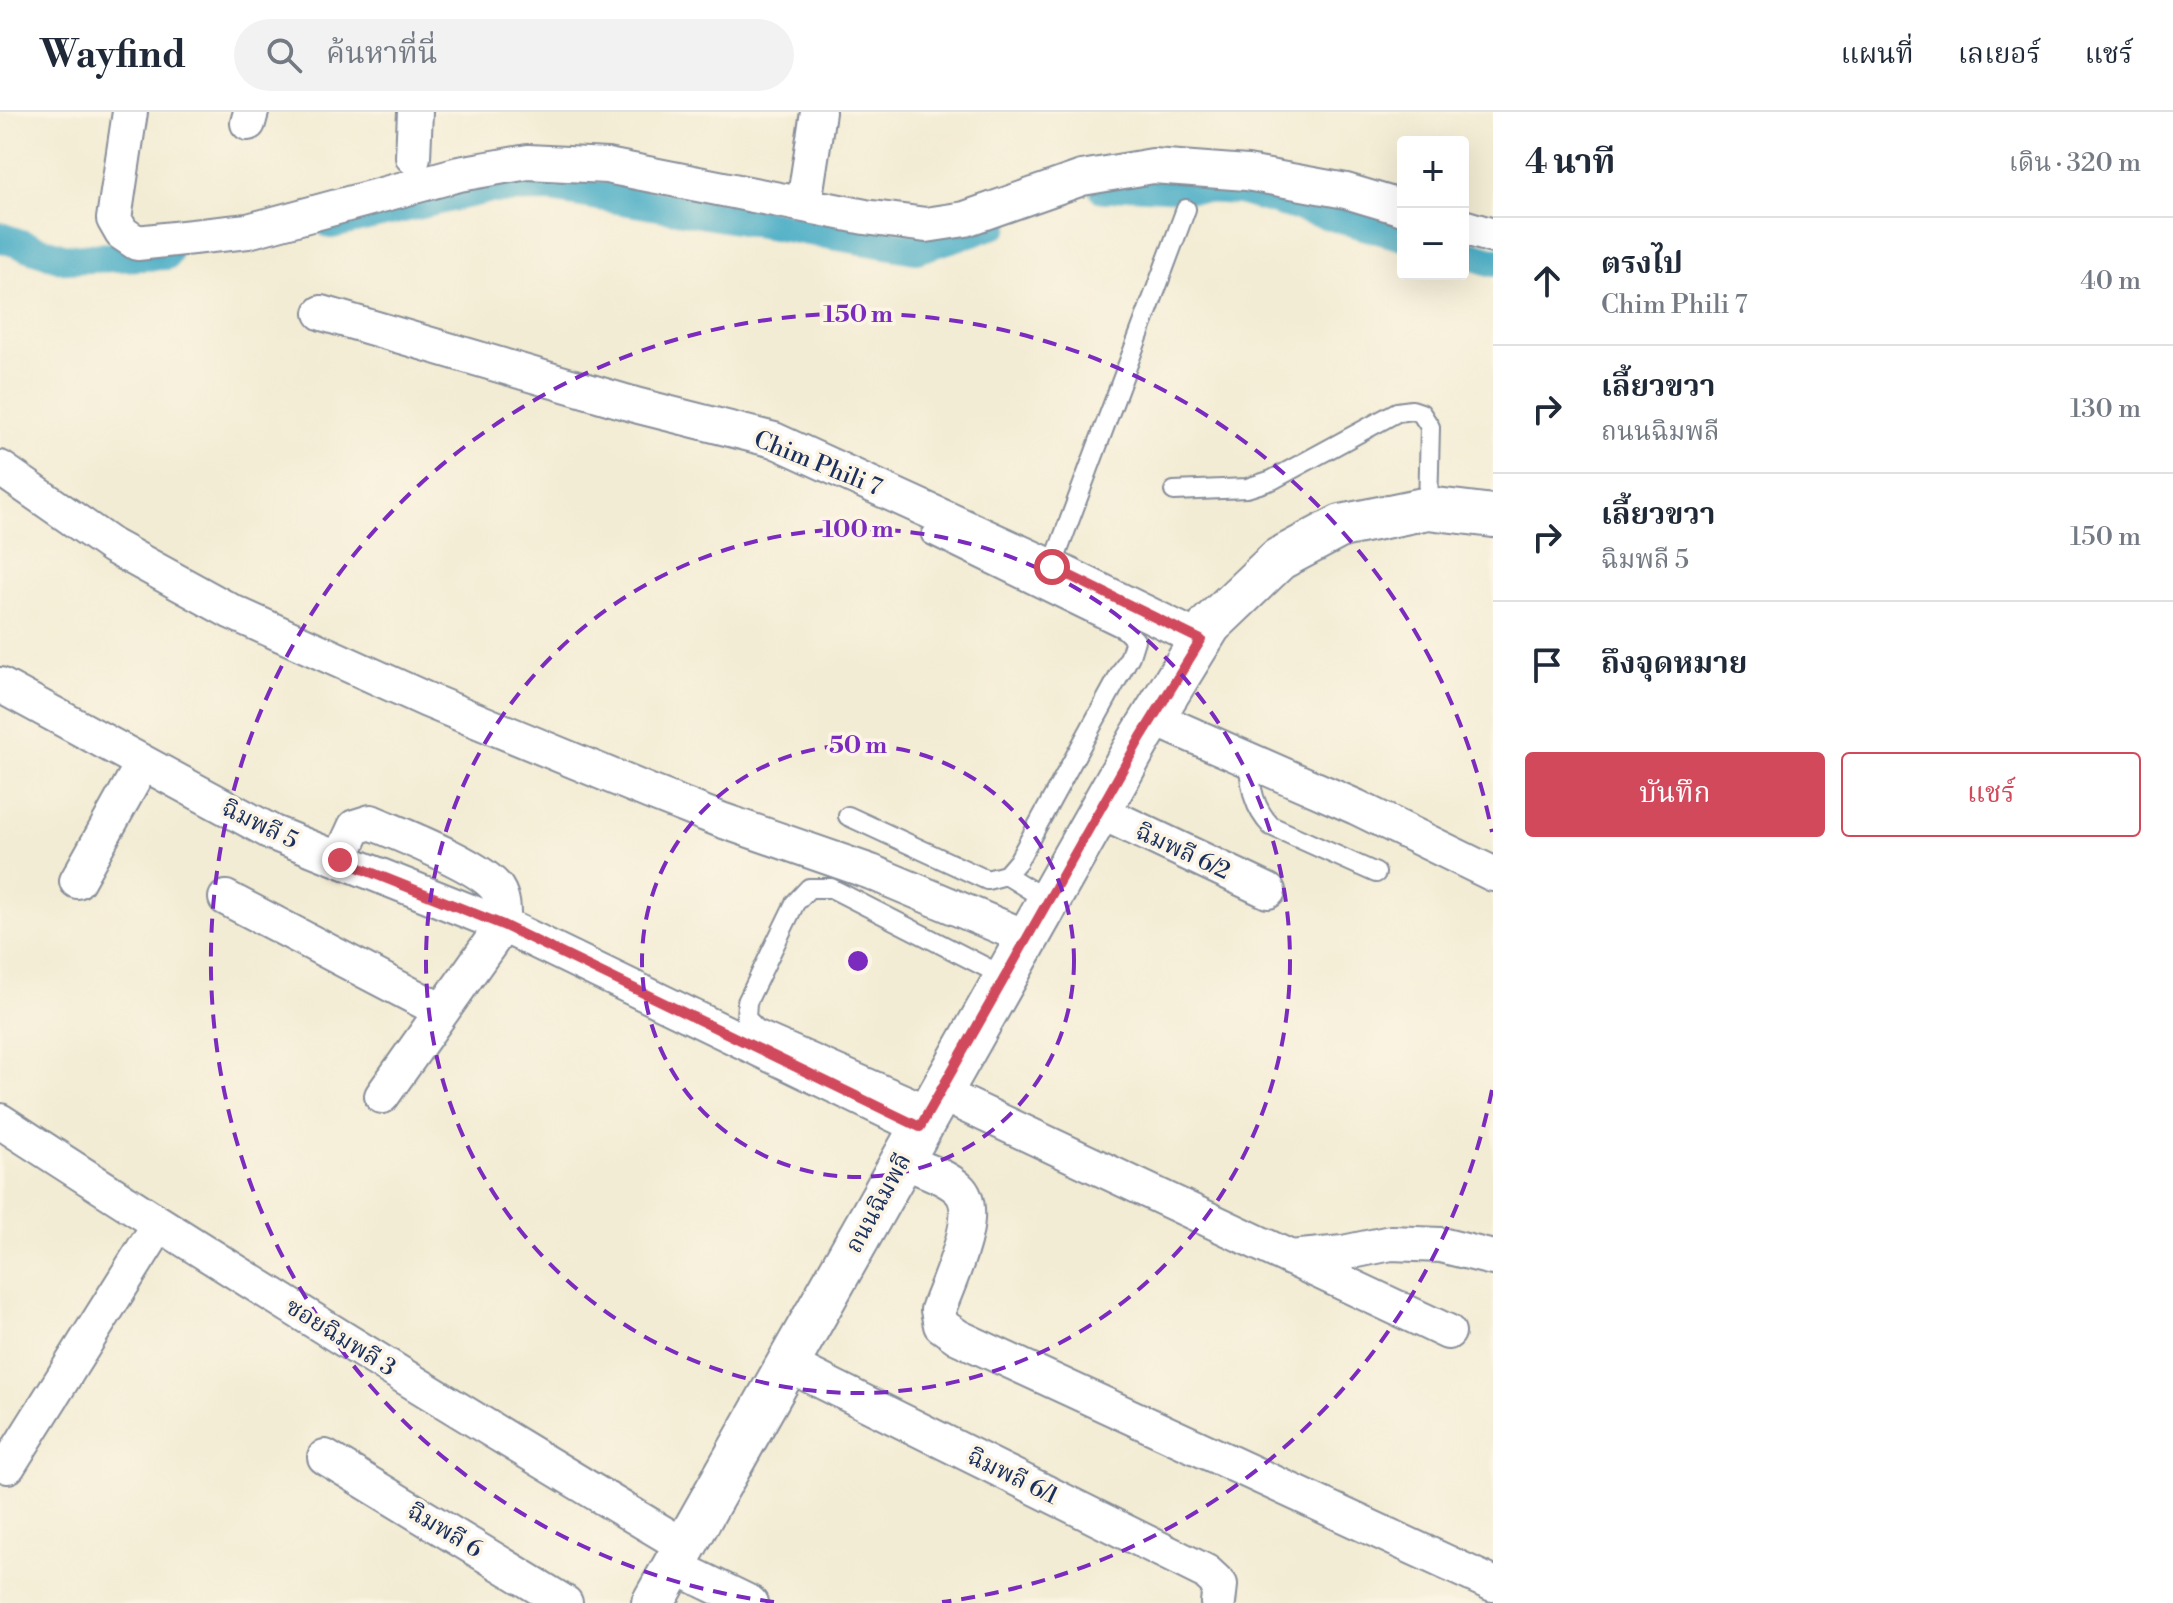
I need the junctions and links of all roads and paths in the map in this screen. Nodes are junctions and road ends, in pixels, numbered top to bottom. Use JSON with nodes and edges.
{"nodes":[{"id":1,"x":130,"y":112,"type":"edge"},
{"id":2,"x":415,"y":112,"type":"edge"},
{"id":3,"x":818,"y":112,"type":"edge"},
{"id":4,"x":413,"y":157,"type":"dead end"},
{"id":5,"x":804,"y":203,"type":"junction"},
{"id":6,"x":1397,"y":206,"type":"edge"},
{"id":7,"x":1186,"y":209,"type":"dead end"},
{"id":8,"x":1469,"y":229,"type":"edge"},
{"id":9,"x":1493,"y":236,"type":"edge"},
{"id":10,"x":322,"y":313,"type":"dead end"},
{"id":11,"x":0,"y":468,"type":"edge"},
{"id":12,"x":1174,"y":491,"type":"dead end"},
{"id":13,"x":1428,"y":508,"type":"junction"},
{"id":14,"x":1493,"y":516,"type":"edge"},
{"id":15,"x":931,"y":535,"type":"dead end"},
{"id":16,"x":1052,"y":567,"type":"junction"},
{"id":17,"x":1201,"y":640,"type":"junction"},
{"id":18,"x":0,"y":685,"type":"edge"},
{"id":19,"x":1153,"y":718,"type":"junction"},
{"id":20,"x":1248,"y":760,"type":"junction"},
{"id":21,"x":143,"y":763,"type":"junction"},
{"id":22,"x":1099,"y":811,"type":"junction"},
{"id":23,"x":848,"y":816,"type":"dead end"},
{"id":24,"x":340,"y":860,"type":"junction"},
{"id":25,"x":1376,"y":873,"type":"dead end"},
{"id":26,"x":1493,"y":874,"type":"edge"},
{"id":27,"x":1006,"y":875,"type":"junction"},
{"id":28,"x":77,"y":881,"type":"dead end"},
{"id":29,"x":1268,"y":891,"type":"dead end"},
{"id":30,"x":226,"y":898,"type":"dead end"},
{"id":31,"x":1048,"y":901,"type":"junction"},
{"id":32,"x":503,"y":925,"type":"junction"},
{"id":33,"x":1028,"y":938,"type":"junction"},
{"id":34,"x":1007,"y":978,"type":"junction"},
{"id":35,"x":442,"y":1011,"type":"junction"},
{"id":36,"x":382,"y":1096,"type":"dead end"},
{"id":37,"x":0,"y":1121,"type":"edge"},
{"id":38,"x":924,"y":1122,"type":"junction"},
{"id":39,"x":159,"y":1225,"type":"junction"},
{"id":40,"x":1290,"y":1258,"type":"junction"},
{"id":41,"x":1493,"y":1258,"type":"edge"},
{"id":42,"x":1448,"y":1332,"type":"dead end"},
{"id":43,"x":787,"y":1364,"type":"junction"},
{"id":44,"x":325,"y":1457,"type":"dead end"},
{"id":45,"x":8,"y":1466,"type":"dead end"},
{"id":46,"x":680,"y":1556,"type":"junction"},
{"id":47,"x":1493,"y":1584,"type":"edge"},
{"id":48,"x":565,"y":1603,"type":"edge"},
{"id":49,"x":653,"y":1603,"type":"edge"},
{"id":50,"x":750,"y":1603,"type":"edge"},
{"id":51,"x":1218,"y":1603,"type":"edge"}],
"edges":[{"from":1,"to":5,"type":"street"},
{"from":2,"to":4,"type":"street"},
{"from":3,"to":5,"type":"street"},
{"from":5,"to":6,"type":"street"},
{"from":7,"to":16,"type":"lane"},
{"from":8,"to":9,"type":"street"},
{"from":10,"to":16,"type":"street","name":"Chim Phili 7"},
{"from":11,"to":33,"type":"street"},
{"from":12,"to":13,"type":"lane"},
{"from":13,"to":14,"type":"street","name":"ถนนฉิมพลี"},
{"from":13,"to":17,"type":"street","name":"ถนนฉิมพลี"},
{"from":15,"to":27,"type":"lane"},
{"from":16,"to":17,"type":"street","name":"Chim Phili 7"},
{"from":17,"to":19,"type":"street","name":"ถนนฉิมพลี"},
{"from":18,"to":21,"type":"street","name":"ฉิมพลี 5"},
{"from":19,"to":20,"type":"street"},
{"from":19,"to":22,"type":"street","name":"ถนนฉิมพลี"},
{"from":20,"to":25,"type":"lane"},
{"from":20,"to":26,"type":"street"},
{"from":21,"to":24,"type":"street","name":"ฉิมพลี 5"},
{"from":21,"to":28,"type":"street"},
{"from":22,"to":29,"type":"street","name":"ฉิมพลี 6/2"},
{"from":22,"to":31,"type":"street","name":"ถนนฉิมพลี"},
{"from":23,"to":27,"type":"lane"},
{"from":24,"to":32,"type":"street","name":"ฉิมพลี 5"},
{"from":24,"to":32,"type":"street"},
{"from":27,"to":31,"type":"lane"},
{"from":30,"to":35,"type":"street"},
{"from":31,"to":33,"type":"street","name":"ถนนฉิมพลี"},
{"from":32,"to":35,"type":"street"},
{"from":32,"to":38,"type":"street","name":"ฉิมพลี 5"},
{"from":33,"to":34,"type":"street","name":"ถนนฉิมพลี"},
{"from":34,"to":38,"type":"street","name":"ถนนฉิมพลี"},
{"from":34,"to":38,"type":"lane"},
{"from":35,"to":36,"type":"street"},
{"from":37,"to":39,"type":"street","name":"ซอยฉิมพลี 3"},
{"from":38,"to":40,"type":"street"},
{"from":38,"to":43,"type":"street","name":"ถนนฉิมพลี"},
{"from":38,"to":47,"type":"street"},
{"from":39,"to":45,"type":"street"},
{"from":39,"to":46,"type":"street","name":"ซอยฉิมพลี 3"},
{"from":40,"to":41,"type":"street"},
{"from":40,"to":42,"type":"street"},
{"from":43,"to":46,"type":"street","name":"ถนนฉิมพลี"},
{"from":43,"to":51,"type":"street","name":"ฉิมพลี 6/1"},
{"from":44,"to":48,"type":"street","name":"ฉิมพลี 6"},
{"from":46,"to":49,"type":"street","name":"ถนนฉิมพลี"},
{"from":46,"to":50,"type":"street","name":"ซอยฉิมพลี 3"}]}
